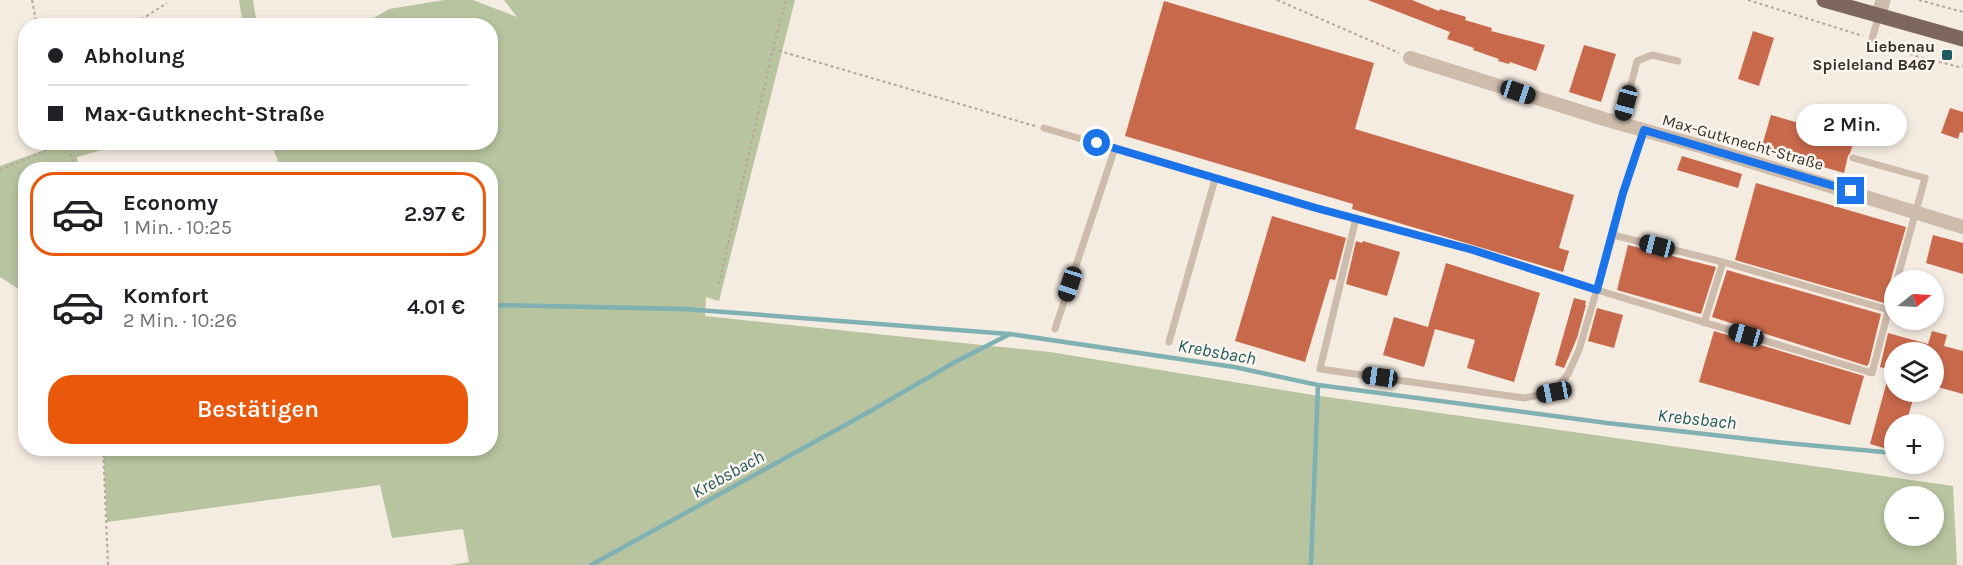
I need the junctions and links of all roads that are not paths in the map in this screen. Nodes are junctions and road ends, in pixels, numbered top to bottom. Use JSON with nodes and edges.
{"nodes":[{"id":1,"x":1824,"y":0,"type":"edge"},
{"id":2,"x":1883,"y":0,"type":"edge"},
{"id":3,"x":1879,"y":15,"type":"junction"},
{"id":4,"x":1872,"y":39,"type":"road end"},
{"id":5,"x":1963,"y":39,"type":"edge"},
{"id":6,"x":1410,"y":58,"type":"road end"},
{"id":7,"x":1678,"y":61,"type":"dead end"},
{"id":8,"x":1621,"y":124,"type":"junction"},
{"id":9,"x":1044,"y":128,"type":"road end"},
{"id":10,"x":1644,"y":130,"type":"junction"},
{"id":11,"x":1115,"y":148,"type":"junction"},
{"id":12,"x":1853,"y":158,"type":"dead end"},
{"id":13,"x":1215,"y":179,"type":"junction"},
{"id":14,"x":1916,"y":211,"type":"junction"},
{"id":15,"x":1356,"y":218,"type":"junction"},
{"id":16,"x":1963,"y":226,"type":"edge"},
{"id":17,"x":1613,"y":235,"type":"junction"},
{"id":18,"x":1723,"y":262,"type":"junction"},
{"id":19,"x":1900,"y":270,"type":"edge"},
{"id":20,"x":1597,"y":290,"type":"junction"},
{"id":21,"x":1884,"y":309,"type":"edge"},
{"id":22,"x":1704,"y":323,"type":"junction"},
{"id":23,"x":1055,"y":329,"type":"dead end"},
{"id":24,"x":1884,"y":329,"type":"edge"},
{"id":25,"x":1169,"y":342,"type":"dead end"}],
"edges":[{"from":1,"to":3,"type":"main road"},
{"from":2,"to":3,"type":"street"},
{"from":3,"to":4,"type":"lane"},
{"from":3,"to":5,"type":"main road"},
{"from":6,"to":8,"type":"street","name":"Max-Gutknecht-Straße"},
{"from":7,"to":8,"type":"lane"},
{"from":8,"to":10,"type":"street","name":"Max-Gutknecht-Straße"},
{"from":9,"to":11,"type":"lane"},
{"from":10,"to":14,"type":"street","name":"Max-Gutknecht-Straße"},
{"from":10,"to":17,"type":"lane"},
{"from":11,"to":13,"type":"lane"},
{"from":11,"to":23,"type":"lane"},
{"from":12,"to":14,"type":"lane"},
{"from":13,"to":15,"type":"lane"},
{"from":13,"to":25,"type":"lane"},
{"from":14,"to":16,"type":"street","name":"Max-Gutknecht-Straße"},
{"from":14,"to":19,"type":"lane"},
{"from":15,"to":20,"type":"lane"},
{"from":15,"to":20,"type":"lane"},
{"from":17,"to":18,"type":"lane"},
{"from":17,"to":20,"type":"lane"},
{"from":18,"to":21,"type":"lane"},
{"from":18,"to":22,"type":"lane"},
{"from":20,"to":22,"type":"lane"},
{"from":22,"to":24,"type":"lane"}]}
